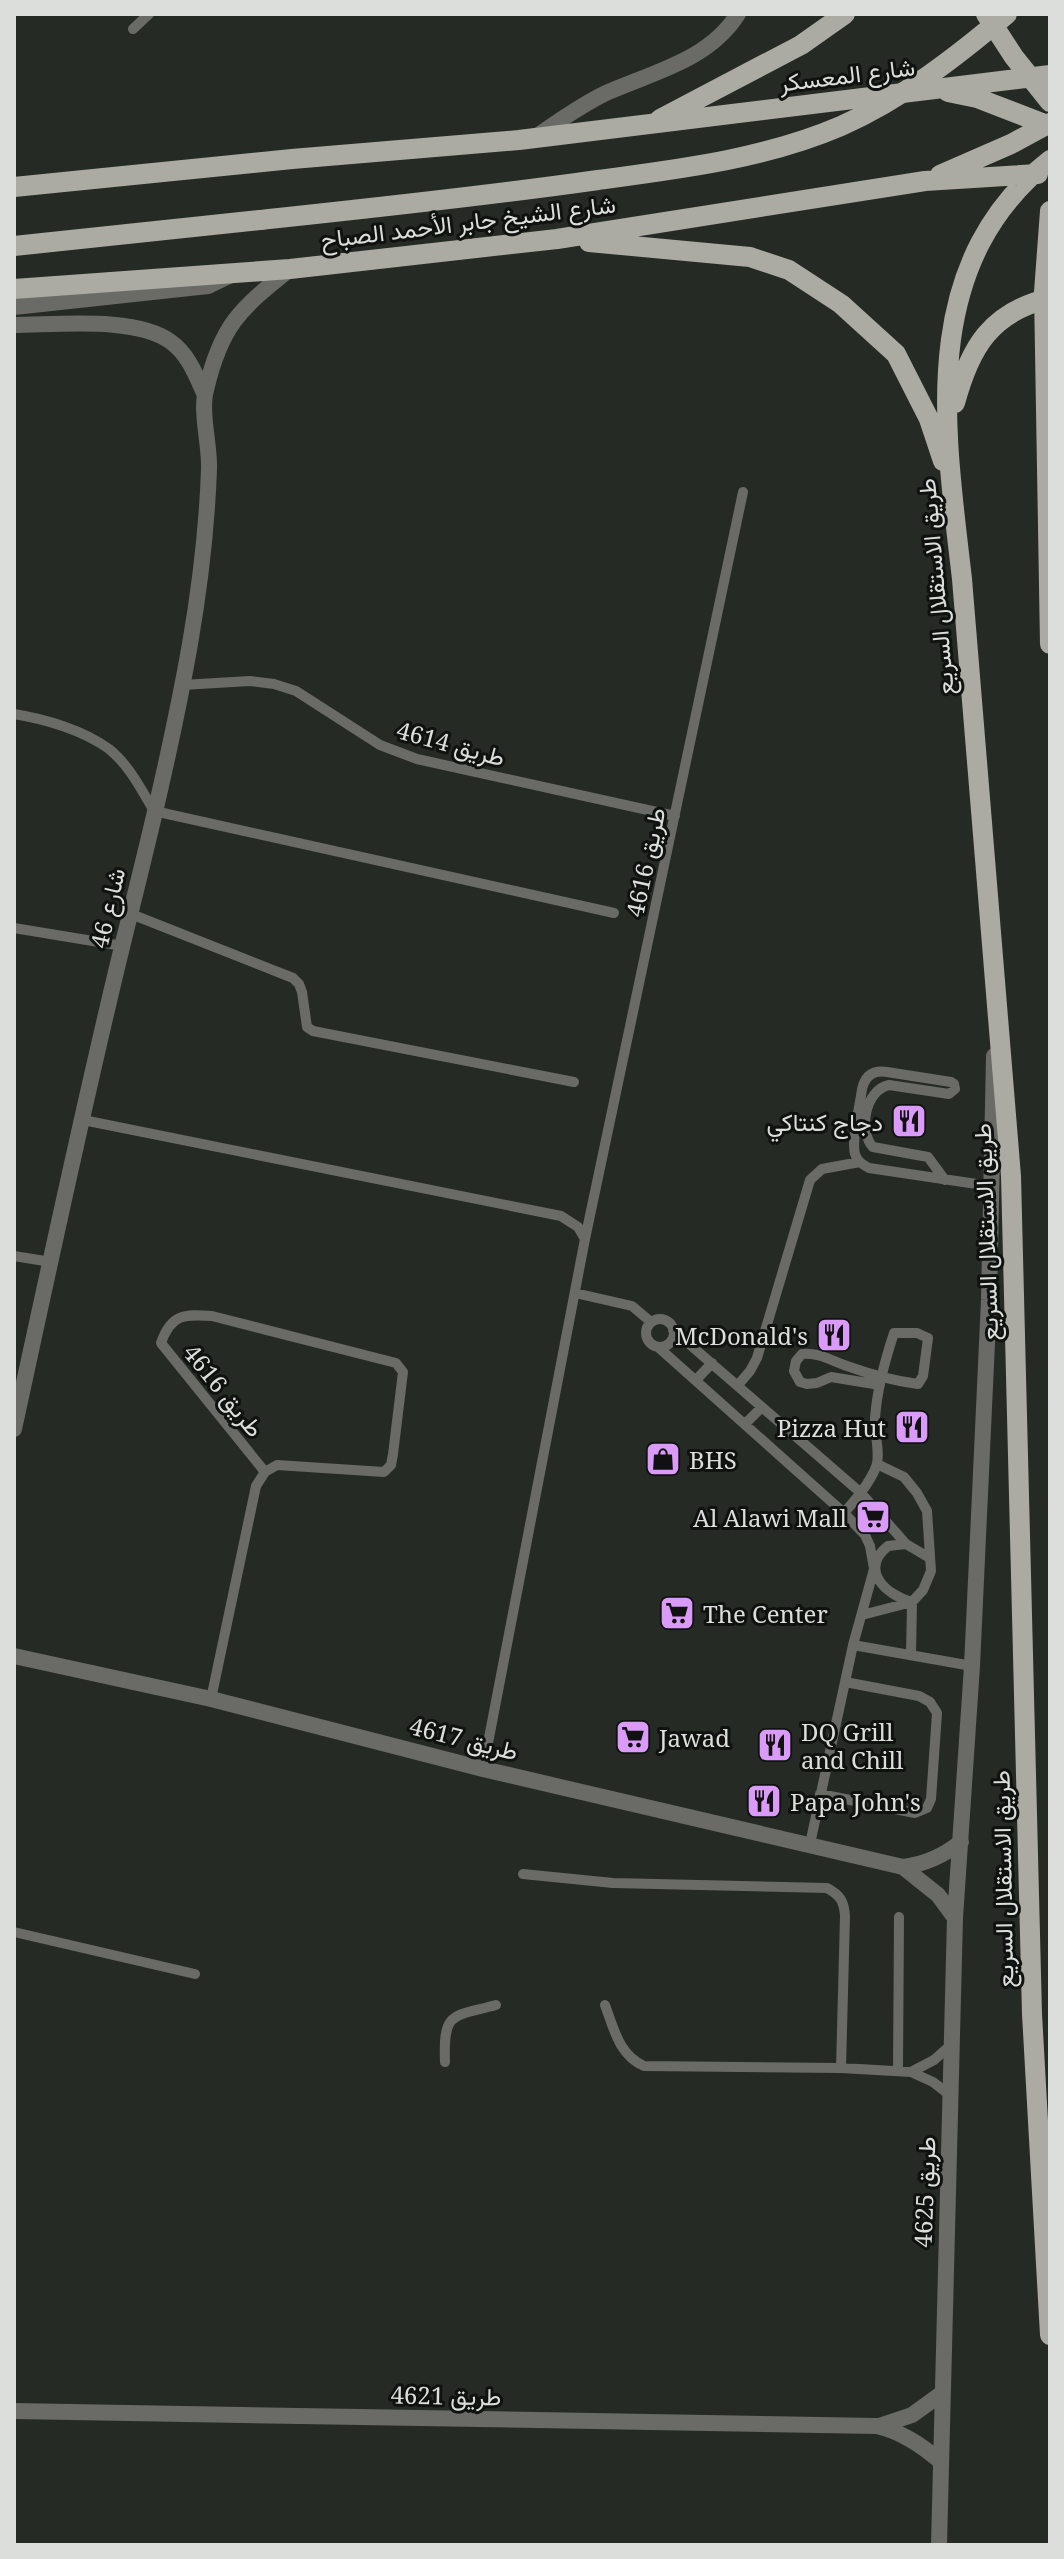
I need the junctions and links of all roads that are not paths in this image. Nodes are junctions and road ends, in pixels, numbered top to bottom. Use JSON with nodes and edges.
{"nodes":[{"id":1,"x":149,"y":14,"type":"edge"},
{"id":2,"x":738,"y":14,"type":"edge"},
{"id":3,"x":845,"y":14,"type":"edge"},
{"id":4,"x":986,"y":14,"type":"edge"},
{"id":5,"x":1007,"y":14,"type":"edge"},
{"id":6,"x":133,"y":29,"type":"dead end"},
{"id":7,"x":1050,"y":75,"type":"edge"},
{"id":8,"x":1029,"y":77,"type":"junction"},
{"id":9,"x":933,"y":89,"type":"junction"},
{"id":10,"x":1050,"y":102,"type":"edge"},
{"id":11,"x":650,"y":124,"type":"junction"},
{"id":12,"x":1049,"y":124,"type":"edge"},
{"id":13,"x":534,"y":138,"type":"junction"},
{"id":14,"x":1050,"y":160,"type":"edge"},
{"id":15,"x":1041,"y":173,"type":"edge"},
{"id":16,"x":925,"y":181,"type":"junction"},
{"id":17,"x":14,"y":187,"type":"edge"},
{"id":18,"x":1050,"y":211,"type":"edge"},
{"id":19,"x":557,"y":239,"type":"junction"},
{"id":20,"x":14,"y":246,"type":"edge"},
{"id":21,"x":290,"y":269,"type":"junction"},
{"id":22,"x":237,"y":271,"type":"junction"},
{"id":23,"x":14,"y":289,"type":"edge"},
{"id":24,"x":1050,"y":298,"type":"edge"},
{"id":25,"x":14,"y":307,"type":"edge"},
{"id":26,"x":14,"y":325,"type":"edge"},
{"id":27,"x":204,"y":393,"type":"junction"},
{"id":28,"x":949,"y":427,"type":"junction"},
{"id":29,"x":951,"y":488,"type":"junction"},
{"id":30,"x":743,"y":492,"type":"dead end"},
{"id":31,"x":1050,"y":644,"type":"edge"},
{"id":32,"x":182,"y":685,"type":"junction"},
{"id":33,"x":14,"y":714,"type":"edge"},
{"id":34,"x":154,"y":811,"type":"junction"},
{"id":35,"x":675,"y":816,"type":"junction"},
{"id":36,"x":614,"y":913,"type":"dead end"},
{"id":37,"x":131,"y":914,"type":"junction"},
{"id":38,"x":14,"y":928,"type":"edge"},
{"id":39,"x":123,"y":946,"type":"junction"},
{"id":40,"x":1000,"y":1032,"type":"junction"},
{"id":41,"x":574,"y":1082,"type":"dead end"},
{"id":42,"x":83,"y":1120,"type":"junction"},
{"id":43,"x":860,"y":1162,"type":"junction"},
{"id":44,"x":945,"y":1180,"type":"junction"},
{"id":45,"x":990,"y":1186,"type":"junction"},
{"id":46,"x":585,"y":1239,"type":"junction"},
{"id":47,"x":14,"y":1256,"type":"edge"},
{"id":48,"x":51,"y":1262,"type":"junction"},
{"id":49,"x":575,"y":1293,"type":"junction"},
{"id":50,"x":651,"y":1322,"type":"junction"},
{"id":51,"x":673,"y":1330,"type":"junction"},
{"id":52,"x":658,"y":1347,"type":"junction"},
{"id":53,"x":712,"y":1363,"type":"junction"},
{"id":54,"x":696,"y":1380,"type":"junction"},
{"id":55,"x":881,"y":1381,"type":"junction"},
{"id":56,"x":738,"y":1385,"type":"junction"},
{"id":57,"x":762,"y":1407,"type":"junction"},
{"id":58,"x":745,"y":1424,"type":"junction"},
{"id":59,"x":14,"y":1429,"type":"edge"},
{"id":60,"x":877,"y":1464,"type":"junction"},
{"id":61,"x":265,"y":1472,"type":"junction"},
{"id":62,"x":861,"y":1493,"type":"junction"},
{"id":63,"x":844,"y":1513,"type":"junction"},
{"id":64,"x":906,"y":1544,"type":"junction"},
{"id":65,"x":928,"y":1557,"type":"junction"},
{"id":66,"x":874,"y":1569,"type":"junction"},
{"id":67,"x":912,"y":1602,"type":"junction"},
{"id":68,"x":862,"y":1615,"type":"junction"},
{"id":69,"x":853,"y":1645,"type":"junction"},
{"id":70,"x":911,"y":1655,"type":"junction"},
{"id":71,"x":14,"y":1656,"type":"edge"},
{"id":72,"x":972,"y":1666,"type":"junction"},
{"id":73,"x":845,"y":1682,"type":"junction"},
{"id":74,"x":211,"y":1699,"type":"junction"},
{"id":75,"x":483,"y":1769,"type":"junction"},
{"id":76,"x":820,"y":1794,"type":"junction"},
{"id":77,"x":961,"y":1842,"type":"junction"},
{"id":78,"x":810,"y":1844,"type":"junction"},
{"id":79,"x":903,"y":1867,"type":"junction"},
{"id":80,"x":523,"y":1874,"type":"dead end"},
{"id":81,"x":899,"y":1917,"type":"dead end"},
{"id":82,"x":955,"y":1918,"type":"junction"},
{"id":83,"x":14,"y":1932,"type":"edge"},
{"id":84,"x":195,"y":1974,"type":"dead end"},
{"id":85,"x":496,"y":2005,"type":"dead end"},
{"id":86,"x":605,"y":2005,"type":"dead end"},
{"id":87,"x":953,"y":2042,"type":"junction"},
{"id":88,"x":445,"y":2062,"type":"dead end"},
{"id":89,"x":841,"y":2068,"type":"junction"},
{"id":90,"x":898,"y":2071,"type":"junction"},
{"id":91,"x":911,"y":2072,"type":"junction"},
{"id":92,"x":951,"y":2096,"type":"junction"},
{"id":93,"x":1050,"y":2335,"type":"edge"},
{"id":94,"x":941,"y":2394,"type":"junction"},
{"id":95,"x":14,"y":2411,"type":"edge"},
{"id":96,"x":877,"y":2426,"type":"junction"},
{"id":97,"x":940,"y":2461,"type":"junction"},
{"id":98,"x":939,"y":2545,"type":"edge"}],
"edges":[{"from":1,"to":6,"type":"lane"},
{"from":2,"to":13,"type":"street"},
{"from":3,"to":11,"type":"main road"},
{"from":4,"to":8,"type":"main road"},
{"from":5,"to":20,"type":"main road","bridge":true},
{"from":7,"to":8,"type":"main road","name":"شارع المعسكر"},
{"from":8,"to":9,"type":"main road","name":"شارع المعسكر"},
{"from":8,"to":10,"type":"main road"},
{"from":9,"to":11,"type":"main road","name":"شارع المعسكر"},
{"from":9,"to":12,"type":"main road"},
{"from":11,"to":13,"type":"main road"},
{"from":12,"to":16,"type":"main road"},
{"from":13,"to":17,"type":"main road"},
{"from":14,"to":15,"type":"main road","name":"طريق الاستقلال السريع"},
{"from":15,"to":16,"type":"main road"},
{"from":15,"to":28,"type":"main road","name":"طريق الاستقلال السريع"},
{"from":16,"to":19,"type":"main road","name":"شارع الشيخ جابر الأحمد الصباح"},
{"from":18,"to":31,"type":"main road","bridge":true},
{"from":19,"to":21,"type":"main road","name":"شارع الشيخ جابر الأحمد الصباح"},
{"from":19,"to":29,"type":"main road"},
{"from":21,"to":22,"type":"main road","name":"شارع الشيخ جابر الأحمد الصباح"},
{"from":21,"to":27,"type":"street","name":"شارع 46"},
{"from":22,"to":23,"type":"main road","name":"شارع الشيخ جابر الأحمد الصباح"},
{"from":22,"to":25,"type":"street"},
{"from":24,"to":28,"type":"main road"},
{"from":26,"to":27,"type":"street","name":"شارع 46"},
{"from":27,"to":32,"type":"street","name":"شارع 46"},
{"from":28,"to":29,"type":"main road","name":"طريق الاستقلال السريع"},
{"from":29,"to":40,"type":"main road","name":"طريق الاستقلال السريع"},
{"from":30,"to":35,"type":"lane","name":"طريق 4616"},
{"from":32,"to":34,"type":"street","name":"شارع 46"},
{"from":32,"to":35,"type":"lane","name":"طريق 4614"},
{"from":33,"to":34,"type":"lane"},
{"from":34,"to":36,"type":"lane"},
{"from":34,"to":37,"type":"street","name":"شارع 46"},
{"from":35,"to":46,"type":"lane","name":"طريق 4616"},
{"from":37,"to":39,"type":"street","name":"شارع 46"},
{"from":37,"to":41,"type":"lane"},
{"from":38,"to":39,"type":"lane"},
{"from":39,"to":42,"type":"street","name":"شارع 46"},
{"from":40,"to":45,"type":"street","name":"طريق 4625"},
{"from":40,"to":93,"type":"main road","name":"طريق الاستقلال السريع"},
{"from":42,"to":46,"type":"lane"},
{"from":42,"to":48,"type":"street","name":"شارع 46"},
{"from":43,"to":44,"type":"lane"},
{"from":43,"to":44,"type":"lane"},
{"from":43,"to":56,"type":"lane"},
{"from":44,"to":45,"type":"lane"},
{"from":45,"to":72,"type":"street","name":"طريق 4625"},
{"from":46,"to":49,"type":"lane","name":"طريق 4616"},
{"from":47,"to":48,"type":"lane"},
{"from":48,"to":59,"type":"street","name":"شارع 46"},
{"from":49,"to":50,"type":"lane"},
{"from":49,"to":75,"type":"lane","name":"طريق 4616"},
{"from":50,"to":51,"type":"lane"},
{"from":50,"to":52,"type":"lane"},
{"from":51,"to":52,"type":"lane"},
{"from":51,"to":53,"type":"lane"},
{"from":52,"to":54,"type":"lane"},
{"from":53,"to":54,"type":"lane"},
{"from":53,"to":56,"type":"lane"},
{"from":54,"to":58,"type":"lane"},
{"from":55,"to":55,"type":"lane"},
{"from":55,"to":55,"type":"lane"},
{"from":55,"to":60,"type":"lane"},
{"from":56,"to":57,"type":"lane"},
{"from":57,"to":58,"type":"lane"},
{"from":57,"to":62,"type":"lane"},
{"from":58,"to":63,"type":"lane"},
{"from":60,"to":62,"type":"lane"},
{"from":60,"to":65,"type":"lane"},
{"from":61,"to":61,"type":"lane","name":"طريق 4616"},
{"from":61,"to":74,"type":"lane","name":"طريق 4616"},
{"from":62,"to":63,"type":"lane"},
{"from":62,"to":64,"type":"lane"},
{"from":63,"to":66,"type":"lane"},
{"from":64,"to":65,"type":"lane"},
{"from":64,"to":66,"type":"lane"},
{"from":65,"to":67,"type":"lane"},
{"from":66,"to":67,"type":"lane"},
{"from":66,"to":68,"type":"lane"},
{"from":67,"to":68,"type":"lane"},
{"from":67,"to":70,"type":"lane"},
{"from":68,"to":69,"type":"lane"},
{"from":69,"to":70,"type":"lane"},
{"from":69,"to":73,"type":"lane"},
{"from":70,"to":72,"type":"lane"},
{"from":71,"to":74,"type":"street","name":"طريق 4617"},
{"from":72,"to":77,"type":"street","name":"طريق 4625"},
{"from":73,"to":76,"type":"lane"},
{"from":73,"to":76,"type":"lane"},
{"from":74,"to":75,"type":"street","name":"طريق 4617"},
{"from":75,"to":78,"type":"street","name":"طريق 4617"},
{"from":76,"to":78,"type":"lane"},
{"from":77,"to":79,"type":"street"},
{"from":77,"to":82,"type":"street","name":"طريق 4625"},
{"from":78,"to":79,"type":"street","name":"طريق 4617"},
{"from":79,"to":82,"type":"street","name":"طريق 4617"},
{"from":80,"to":89,"type":"lane"},
{"from":81,"to":90,"type":"lane"},
{"from":82,"to":87,"type":"street","name":"طريق 4625"},
{"from":83,"to":84,"type":"lane"},
{"from":85,"to":88,"type":"lane"},
{"from":86,"to":89,"type":"lane"},
{"from":87,"to":91,"type":"lane"},
{"from":87,"to":92,"type":"street","name":"طريق 4625"},
{"from":89,"to":90,"type":"lane"},
{"from":90,"to":91,"type":"lane"},
{"from":91,"to":92,"type":"lane"},
{"from":92,"to":94,"type":"street","name":"طريق 4625"},
{"from":94,"to":96,"type":"street","name":"طريق 4621"},
{"from":94,"to":97,"type":"street","name":"طريق 4625"},
{"from":95,"to":96,"type":"street","name":"طريق 4621"},
{"from":96,"to":97,"type":"street","name":"طريق 4621"},
{"from":97,"to":98,"type":"street","name":"طريق 4625"}]}
